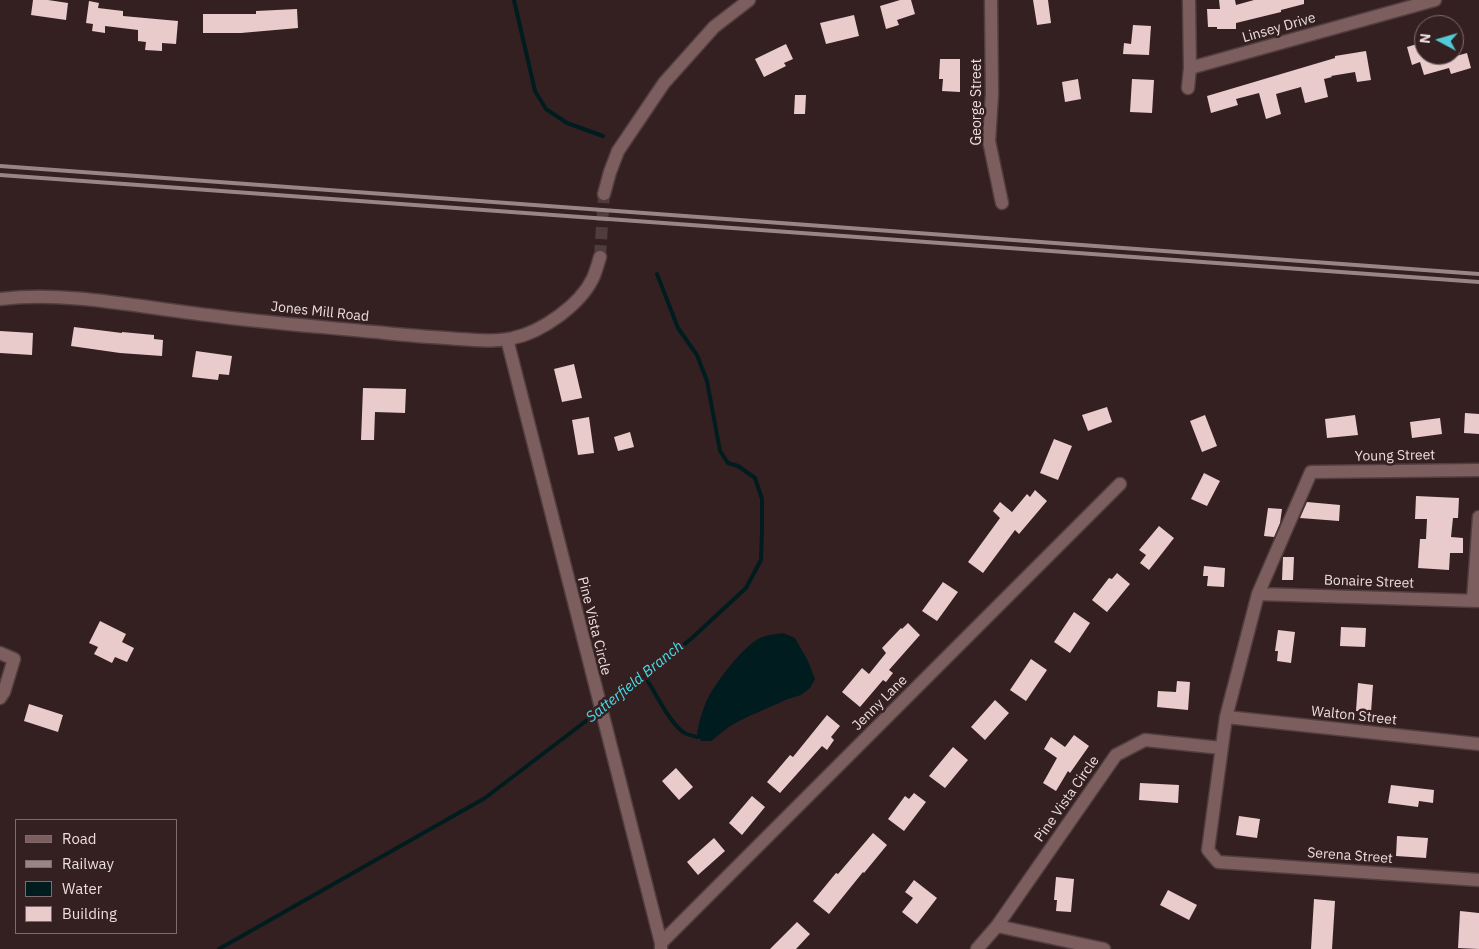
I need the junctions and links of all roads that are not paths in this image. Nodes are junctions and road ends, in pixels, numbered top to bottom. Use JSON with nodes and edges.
{"nodes":[{"id":1,"x":749,"y":0,"type":"edge"},
{"id":2,"x":991,"y":0,"type":"edge"},
{"id":3,"x":1189,"y":0,"type":"edge"},
{"id":4,"x":1435,"y":0,"type":"edge"},
{"id":5,"x":1190,"y":68,"type":"junction"},
{"id":6,"x":1188,"y":88,"type":"dead end"},
{"id":7,"x":604,"y":194,"type":"tunnel mouth"},
{"id":8,"x":1002,"y":203,"type":"dead end"},
{"id":9,"x":600,"y":257,"type":"tunnel mouth"},
{"id":10,"x":0,"y":299,"type":"edge"},
{"id":11,"x":507,"y":339,"type":"junction"},
{"id":12,"x":1479,"y":470,"type":"edge"},
{"id":13,"x":1120,"y":484,"type":"dead end"},
{"id":14,"x":1479,"y":517,"type":"edge"},
{"id":15,"x":1258,"y":594,"type":"junction"},
{"id":16,"x":1476,"y":601,"type":"edge"},
{"id":17,"x":0,"y":653,"type":"edge"},
{"id":18,"x":0,"y":698,"type":"edge"},
{"id":19,"x":1226,"y":717,"type":"junction"},
{"id":20,"x":1479,"y":744,"type":"edge"},
{"id":21,"x":1221,"y":748,"type":"junction"},
{"id":22,"x":1479,"y":880,"type":"edge"},
{"id":23,"x":997,"y":926,"type":"junction"},
{"id":24,"x":661,"y":946,"type":"edge"},
{"id":25,"x":977,"y":949,"type":"edge"},
{"id":26,"x":1104,"y":949,"type":"edge"}],
"edges":[{"from":1,"to":7,"type":"street"},
{"from":2,"to":8,"type":"street","name":"George Street"},
{"from":3,"to":5,"type":"street"},
{"from":4,"to":5,"type":"street","name":"Linsey Drive"},
{"from":5,"to":6,"type":"street"},
{"from":9,"to":11,"type":"street","name":"Jones Mill Road"},
{"from":10,"to":11,"type":"street","name":"Jones Mill Road"},
{"from":11,"to":24,"type":"street","name":"Pine Vista Circle"},
{"from":12,"to":15,"type":"street","name":"Young Street"},
{"from":13,"to":24,"type":"street","name":"Jenny Lane"},
{"from":14,"to":16,"type":"street"},
{"from":15,"to":16,"type":"street","name":"Bonaire Street"},
{"from":15,"to":19,"type":"street"},
{"from":17,"to":18,"type":"street"},
{"from":19,"to":20,"type":"street","name":"Walton Street"},
{"from":19,"to":21,"type":"street"},
{"from":21,"to":22,"type":"street","name":"Serena Street"},
{"from":21,"to":23,"type":"street","name":"Pine Vista Circle"},
{"from":23,"to":25,"type":"street","name":"Pine Vista Circle"},
{"from":23,"to":26,"type":"street"}]}
